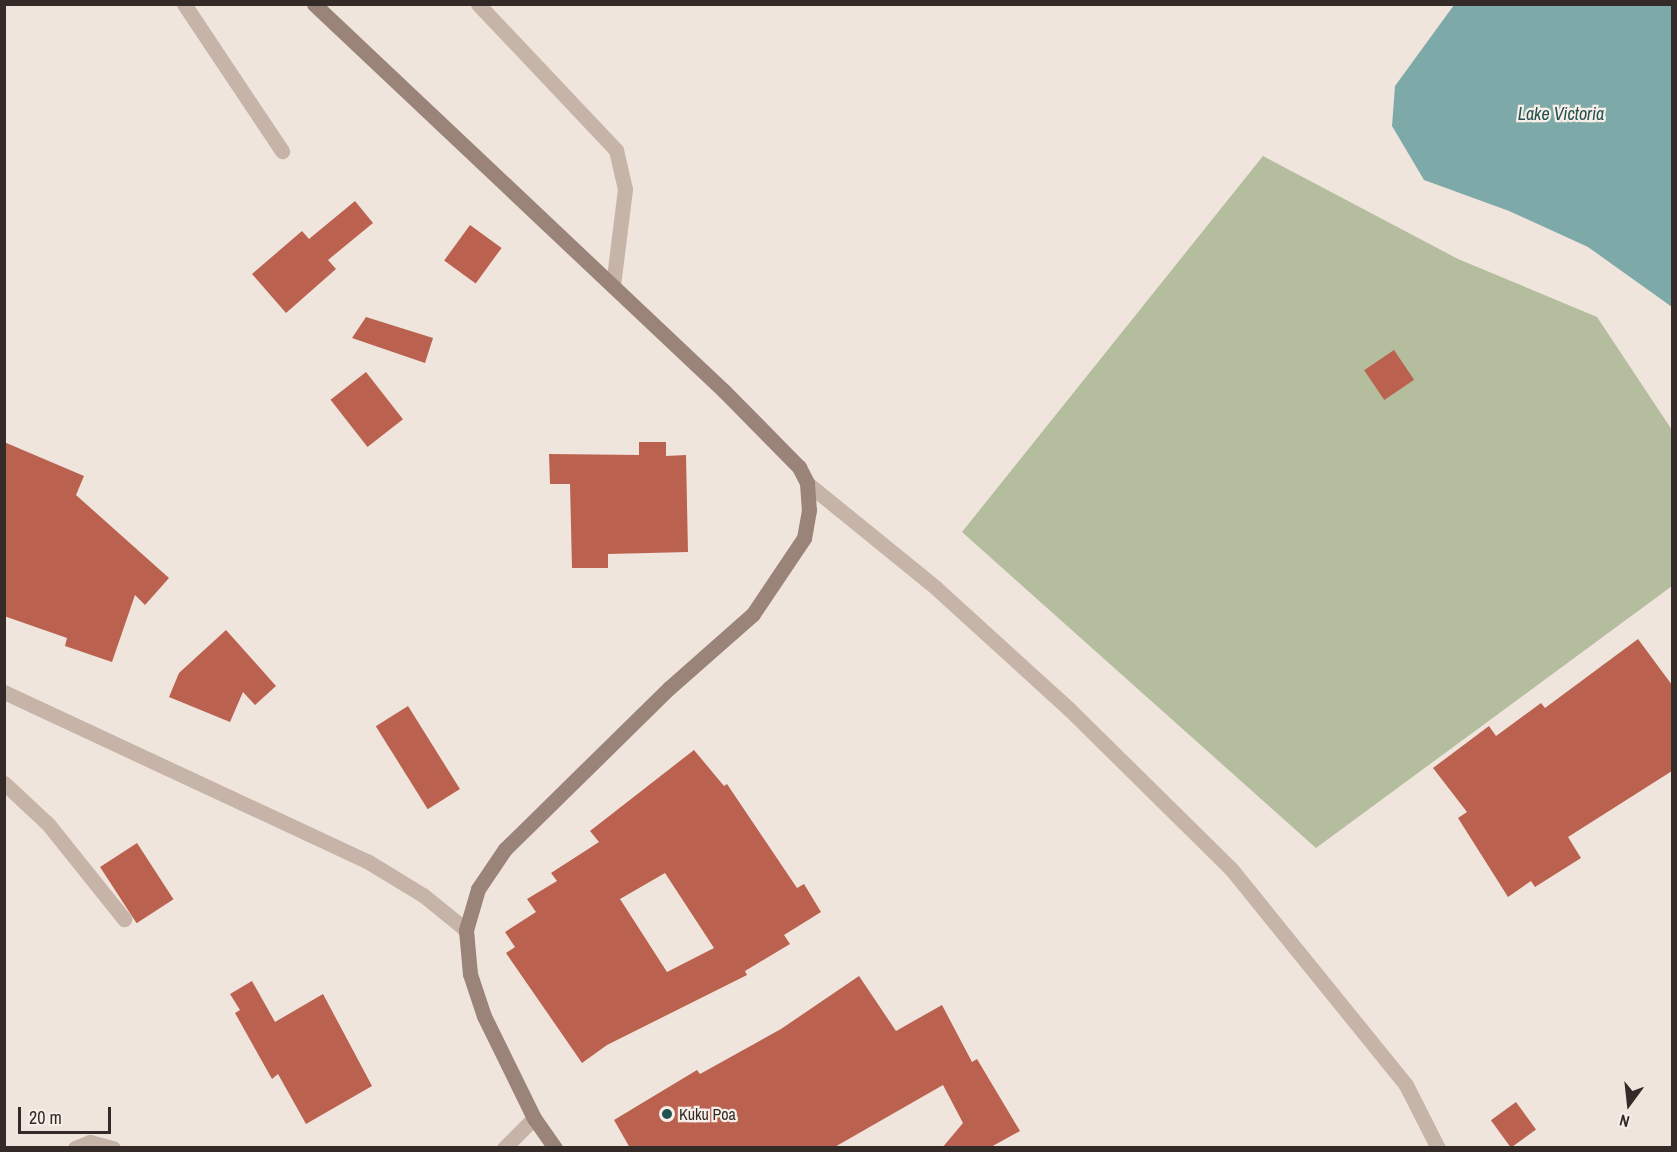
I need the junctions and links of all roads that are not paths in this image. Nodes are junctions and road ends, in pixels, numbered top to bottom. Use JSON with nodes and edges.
{"nodes":[{"id":1,"x":184,"y":4,"type":"edge"},
{"id":2,"x":315,"y":4,"type":"edge"},
{"id":3,"x":478,"y":4,"type":"edge"},
{"id":4,"x":282,"y":151,"type":"dead end"},
{"id":5,"x":614,"y":286,"type":"junction"},
{"id":6,"x":807,"y":483,"type":"junction"},
{"id":7,"x":4,"y":692,"type":"edge"},
{"id":8,"x":4,"y":783,"type":"edge"},
{"id":9,"x":124,"y":919,"type":"dead end"},
{"id":10,"x":466,"y":930,"type":"junction"},
{"id":11,"x":534,"y":1118,"type":"junction"},
{"id":12,"x":75,"y":1148,"type":"edge"},
{"id":13,"x":113,"y":1148,"type":"edge"},
{"id":14,"x":504,"y":1148,"type":"edge"},
{"id":15,"x":555,"y":1148,"type":"edge"},
{"id":16,"x":1438,"y":1148,"type":"edge"}],
"edges":[{"from":1,"to":4,"type":"street"},
{"from":2,"to":5,"type":"street"},
{"from":3,"to":5,"type":"street"},
{"from":5,"to":6,"type":"street"},
{"from":6,"to":10,"type":"street"},
{"from":6,"to":16,"type":"street"},
{"from":7,"to":10,"type":"street"},
{"from":8,"to":9,"type":"street"},
{"from":10,"to":11,"type":"street"},
{"from":11,"to":14,"type":"street"},
{"from":11,"to":15,"type":"street"},
{"from":12,"to":13,"type":"street"}]}
